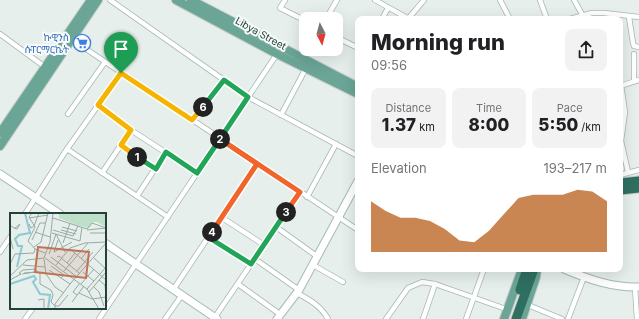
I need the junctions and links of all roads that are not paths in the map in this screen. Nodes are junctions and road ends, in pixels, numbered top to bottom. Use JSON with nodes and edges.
{"nodes":[{"id":1,"x":91,"y":0,"type":"edge"},
{"id":2,"x":98,"y":0,"type":"edge"},
{"id":3,"x":110,"y":0,"type":"edge"},
{"id":4,"x":176,"y":0,"type":"edge"},
{"id":5,"x":191,"y":0,"type":"edge"},
{"id":6,"x":285,"y":0,"type":"edge"},
{"id":7,"x":337,"y":0,"type":"edge"},
{"id":8,"x":375,"y":0,"type":"edge"},
{"id":9,"x":424,"y":0,"type":"edge"},
{"id":10,"x":500,"y":0,"type":"edge"},
{"id":11,"x":540,"y":0,"type":"edge"},
{"id":12,"x":574,"y":0,"type":"edge"},
{"id":13,"x":388,"y":8,"type":"junction"},
{"id":14,"x":330,"y":12,"type":"edge"},
{"id":15,"x":384,"y":16,"type":"edge"},
{"id":16,"x":403,"y":16,"type":"edge"},
{"id":17,"x":411,"y":16,"type":"edge"},
{"id":18,"x":508,"y":16,"type":"edge"},
{"id":19,"x":546,"y":16,"type":"edge"},
{"id":20,"x":583,"y":16,"type":"joint"},
{"id":21,"x":623,"y":16,"type":"edge"},
{"id":22,"x":623,"y":16,"type":"edge"},
{"id":23,"x":629,"y":17,"type":"junction"},
{"id":24,"x":639,"y":17,"type":"edge"},
{"id":25,"x":299,"y":18,"type":"edge"},
{"id":26,"x":0,"y":34,"type":"edge"},
{"id":27,"x":69,"y":38,"type":"junction"},
{"id":28,"x":343,"y":40,"type":"edge"},
{"id":29,"x":355,"y":46,"type":"edge"},
{"id":30,"x":639,"y":47,"type":"edge"},
{"id":31,"x":277,"y":54,"type":"junction"},
{"id":32,"x":634,"y":54,"type":"dead end"},
{"id":33,"x":306,"y":56,"type":"edge"},
{"id":34,"x":105,"y":62,"type":"junction"},
{"id":35,"x":303,"y":64,"type":"junction"},
{"id":36,"x":45,"y":67,"type":"junction"},
{"id":37,"x":121,"y":73,"type":"junction"},
{"id":38,"x":224,"y":80,"type":"junction"},
{"id":39,"x":639,"y":80,"type":"edge"},
{"id":40,"x":634,"y":81,"type":"junction"},
{"id":41,"x":623,"y":84,"type":"edge"},
{"id":42,"x":355,"y":86,"type":"edge"},
{"id":43,"x":355,"y":92,"type":"edge"},
{"id":44,"x":248,"y":97,"type":"junction"},
{"id":45,"x":623,"y":98,"type":"edge"},
{"id":46,"x":98,"y":105,"type":"junction"},
{"id":47,"x":68,"y":114,"type":"dead end"},
{"id":48,"x":281,"y":115,"type":"junction"},
{"id":49,"x":192,"y":120,"type":"junction"},
{"id":50,"x":623,"y":126,"type":"edge"},
{"id":51,"x":131,"y":130,"type":"junction"},
{"id":52,"x":0,"y":133,"type":"edge"},
{"id":53,"x":220,"y":139,"type":"junction"},
{"id":54,"x":336,"y":144,"type":"junction"},
{"id":55,"x":121,"y":145,"type":"junction"},
{"id":56,"x":0,"y":146,"type":"edge"},
{"id":57,"x":67,"y":149,"type":"junction"},
{"id":58,"x":623,"y":150,"type":"edge"},
{"id":59,"x":166,"y":152,"type":"junction"},
{"id":60,"x":355,"y":154,"type":"edge"},
{"id":61,"x":257,"y":164,"type":"junction"},
{"id":62,"x":156,"y":169,"type":"junction"},
{"id":63,"x":639,"y":170,"type":"edge"},
{"id":64,"x":628,"y":172,"type":"junction"},
{"id":65,"x":102,"y":173,"type":"junction"},
{"id":66,"x":197,"y":173,"type":"junction"},
{"id":67,"x":0,"y":174,"type":"edge"},
{"id":68,"x":623,"y":174,"type":"edge"},
{"id":69,"x":639,"y":181,"type":"edge"},
{"id":70,"x":355,"y":187,"type":"edge"},
{"id":71,"x":623,"y":188,"type":"edge"},
{"id":72,"x":639,"y":188,"type":"edge"},
{"id":73,"x":623,"y":189,"type":"edge"},
{"id":74,"x":300,"y":192,"type":"junction"},
{"id":75,"x":137,"y":196,"type":"junction"},
{"id":76,"x":35,"y":197,"type":"junction"},
{"id":77,"x":307,"y":197,"type":"junction"},
{"id":78,"x":26,"y":213,"type":"edge"},
{"id":79,"x":59,"y":213,"type":"edge"},
{"id":80,"x":168,"y":217,"type":"junction"},
{"id":81,"x":221,"y":218,"type":"junction"},
{"id":82,"x":339,"y":218,"type":"junction"},
{"id":83,"x":276,"y":227,"type":"junction"},
{"id":84,"x":355,"y":228,"type":"edge"},
{"id":85,"x":10,"y":237,"type":"edge"},
{"id":86,"x":208,"y":237,"type":"junction"},
{"id":87,"x":106,"y":245,"type":"edge"},
{"id":88,"x":264,"y":245,"type":"junction"},
{"id":89,"x":0,"y":252,"type":"edge"},
{"id":90,"x":318,"y":256,"type":"junction"},
{"id":91,"x":255,"y":259,"type":"junction"},
{"id":92,"x":136,"y":264,"type":"junction"},
{"id":93,"x":251,"y":264,"type":"junction"},
{"id":94,"x":313,"y":265,"type":"junction"},
{"id":95,"x":483,"y":272,"type":"edge"},
{"id":96,"x":521,"y":272,"type":"edge"},
{"id":97,"x":526,"y":272,"type":"edge"},
{"id":98,"x":533,"y":272,"type":"edge"},
{"id":99,"x":537,"y":272,"type":"edge"},
{"id":100,"x":578,"y":272,"type":"edge"},
{"id":101,"x":584,"y":276,"type":"junction"},
{"id":102,"x":343,"y":282,"type":"dead end"},
{"id":103,"x":238,"y":284,"type":"junction"},
{"id":104,"x":435,"y":284,"type":"junction"},
{"id":105,"x":637,"y":287,"type":"edge"},
{"id":106,"x":173,"y":290,"type":"junction"},
{"id":107,"x":298,"y":292,"type":"junction"},
{"id":108,"x":182,"y":295,"type":"junction"},
{"id":109,"x":473,"y":298,"type":"junction"},
{"id":110,"x":528,"y":306,"type":"junction"},
{"id":111,"x":31,"y":309,"type":"edge"},
{"id":112,"x":106,"y":309,"type":"edge"},
{"id":113,"x":106,"y":309,"type":"edge"},
{"id":114,"x":506,"y":309,"type":"junction"},
{"id":115,"x":279,"y":317,"type":"edge"},
{"id":116,"x":216,"y":318,"type":"edge"},
{"id":117,"x":25,"y":319,"type":"edge"},
{"id":118,"x":99,"y":319,"type":"edge"},
{"id":119,"x":165,"y":319,"type":"edge"},
{"id":120,"x":328,"y":319,"type":"edge"},
{"id":121,"x":386,"y":319,"type":"edge"},
{"id":122,"x":423,"y":319,"type":"edge"},
{"id":123,"x":466,"y":319,"type":"edge"},
{"id":124,"x":504,"y":319,"type":"edge"},
{"id":125,"x":510,"y":319,"type":"edge"},
{"id":126,"x":516,"y":319,"type":"edge"},
{"id":127,"x":522,"y":319,"type":"edge"},
{"id":128,"x":562,"y":319,"type":"edge"},
{"id":129,"x":568,"y":319,"type":"edge"},
{"id":130,"x":637,"y":319,"type":"edge"}],
"edges":[{"from":1,"to":27,"type":"main road"},
{"from":2,"to":27,"type":"main road"},
{"from":3,"to":38,"type":"street"},
{"from":4,"to":31,"type":"main road","name":"Libya Street"},
{"from":5,"to":35,"type":"main road","name":"Libya Street"},
{"from":6,"to":25,"type":"street"},
{"from":7,"to":14,"type":"street"},
{"from":8,"to":13,"type":"street"},
{"from":9,"to":17,"type":"street"},
{"from":10,"to":18,"type":"street"},
{"from":11,"to":19,"type":"street"},
{"from":12,"to":20,"type":"street"},
{"from":13,"to":15,"type":"street"},
{"from":13,"to":16,"type":"street"},
{"from":20,"to":21,"type":"street"},
{"from":22,"to":23,"type":"street"},
{"from":23,"to":24,"type":"street"},
{"from":23,"to":30,"type":"street"},
{"from":26,"to":36,"type":"street"},
{"from":27,"to":34,"type":"street"},
{"from":27,"to":36,"type":"main road"},
{"from":27,"to":56,"type":"main road"},
{"from":28,"to":29,"type":"street"},
{"from":31,"to":35,"type":"main road","name":"Libya Street"},
{"from":31,"to":44,"type":"street"},
{"from":32,"to":40,"type":"street"},
{"from":33,"to":35,"type":"street"},
{"from":34,"to":37,"type":"street"},
{"from":34,"to":47,"type":"street"},
{"from":35,"to":42,"type":"main road","name":"Libya Street"},
{"from":35,"to":43,"type":"main road","name":"Libya Street"},
{"from":35,"to":48,"type":"street"},
{"from":36,"to":52,"type":"main road"},
{"from":37,"to":46,"type":"street"},
{"from":37,"to":49,"type":"street"},
{"from":38,"to":44,"type":"street"},
{"from":38,"to":49,"type":"street"},
{"from":39,"to":40,"type":"street"},
{"from":40,"to":41,"type":"street"},
{"from":44,"to":48,"type":"street"},
{"from":44,"to":53,"type":"street"},
{"from":45,"to":50,"type":"street"},
{"from":46,"to":51,"type":"street"},
{"from":46,"to":57,"type":"street"},
{"from":48,"to":54,"type":"street"},
{"from":49,"to":53,"type":"street"},
{"from":51,"to":55,"type":"street"},
{"from":51,"to":59,"type":"street"},
{"from":53,"to":61,"type":"street"},
{"from":53,"to":66,"type":"street"},
{"from":54,"to":60,"type":"street"},
{"from":54,"to":77,"type":"street"},
{"from":55,"to":62,"type":"street"},
{"from":55,"to":65,"type":"street"},
{"from":57,"to":65,"type":"street"},
{"from":57,"to":76,"type":"street"},
{"from":58,"to":64,"type":"street"},
{"from":59,"to":62,"type":"street"},
{"from":59,"to":66,"type":"street"},
{"from":61,"to":74,"type":"street"},
{"from":61,"to":81,"type":"street"},
{"from":62,"to":75,"type":"street"},
{"from":63,"to":64,"type":"street"},
{"from":64,"to":68,"type":"street"},
{"from":65,"to":75,"type":"street"},
{"from":66,"to":80,"type":"street"},
{"from":67,"to":76,"type":"street"},
{"from":69,"to":71,"type":"highway"},
{"from":70,"to":82,"type":"street"},
{"from":72,"to":73,"type":"highway"},
{"from":74,"to":77,"type":"street"},
{"from":74,"to":83,"type":"street"},
{"from":75,"to":80,"type":"street"},
{"from":76,"to":78,"type":"street"},
{"from":76,"to":79,"type":"street"},
{"from":77,"to":82,"type":"street"},
{"from":80,"to":92,"type":"street"},
{"from":81,"to":86,"type":"street"},
{"from":81,"to":88,"type":"street"},
{"from":82,"to":84,"type":"street"},
{"from":82,"to":90,"type":"street"},
{"from":83,"to":88,"type":"street"},
{"from":83,"to":90,"type":"street"},
{"from":85,"to":89,"type":"street"},
{"from":86,"to":93,"type":"street"},
{"from":86,"to":106,"type":"street"},
{"from":87,"to":92,"type":"street"},
{"from":88,"to":91,"type":"street"},
{"from":90,"to":94,"type":"street"},
{"from":91,"to":93,"type":"street"},
{"from":91,"to":107,"type":"street"},
{"from":92,"to":106,"type":"street"},
{"from":92,"to":112,"type":"street"},
{"from":93,"to":103,"type":"street"},
{"from":94,"to":102,"type":"street"},
{"from":94,"to":107,"type":"street"},
{"from":95,"to":109,"type":"street"},
{"from":96,"to":114,"type":"main road"},
{"from":97,"to":125,"type":"highway"},
{"from":98,"to":126,"type":"highway"},
{"from":99,"to":110,"type":"main road"},
{"from":100,"to":101,"type":"street"},
{"from":101,"to":105,"type":"street"},
{"from":101,"to":129,"type":"street"},
{"from":103,"to":115,"type":"street"},
{"from":103,"to":116,"type":"street"},
{"from":104,"to":109,"type":"street"},
{"from":104,"to":121,"type":"street"},
{"from":104,"to":122,"type":"street"},
{"from":105,"to":130,"type":"street"},
{"from":106,"to":108,"type":"street"},
{"from":107,"to":115,"type":"street"},
{"from":107,"to":120,"type":"street"},
{"from":108,"to":116,"type":"street"},
{"from":108,"to":119,"type":"street"},
{"from":109,"to":114,"type":"street"},
{"from":109,"to":123,"type":"street"},
{"from":110,"to":127,"type":"main road"},
{"from":110,"to":128,"type":"street"},
{"from":111,"to":117,"type":"street"},
{"from":113,"to":118,"type":"street"},
{"from":114,"to":124,"type":"main road"}]}
